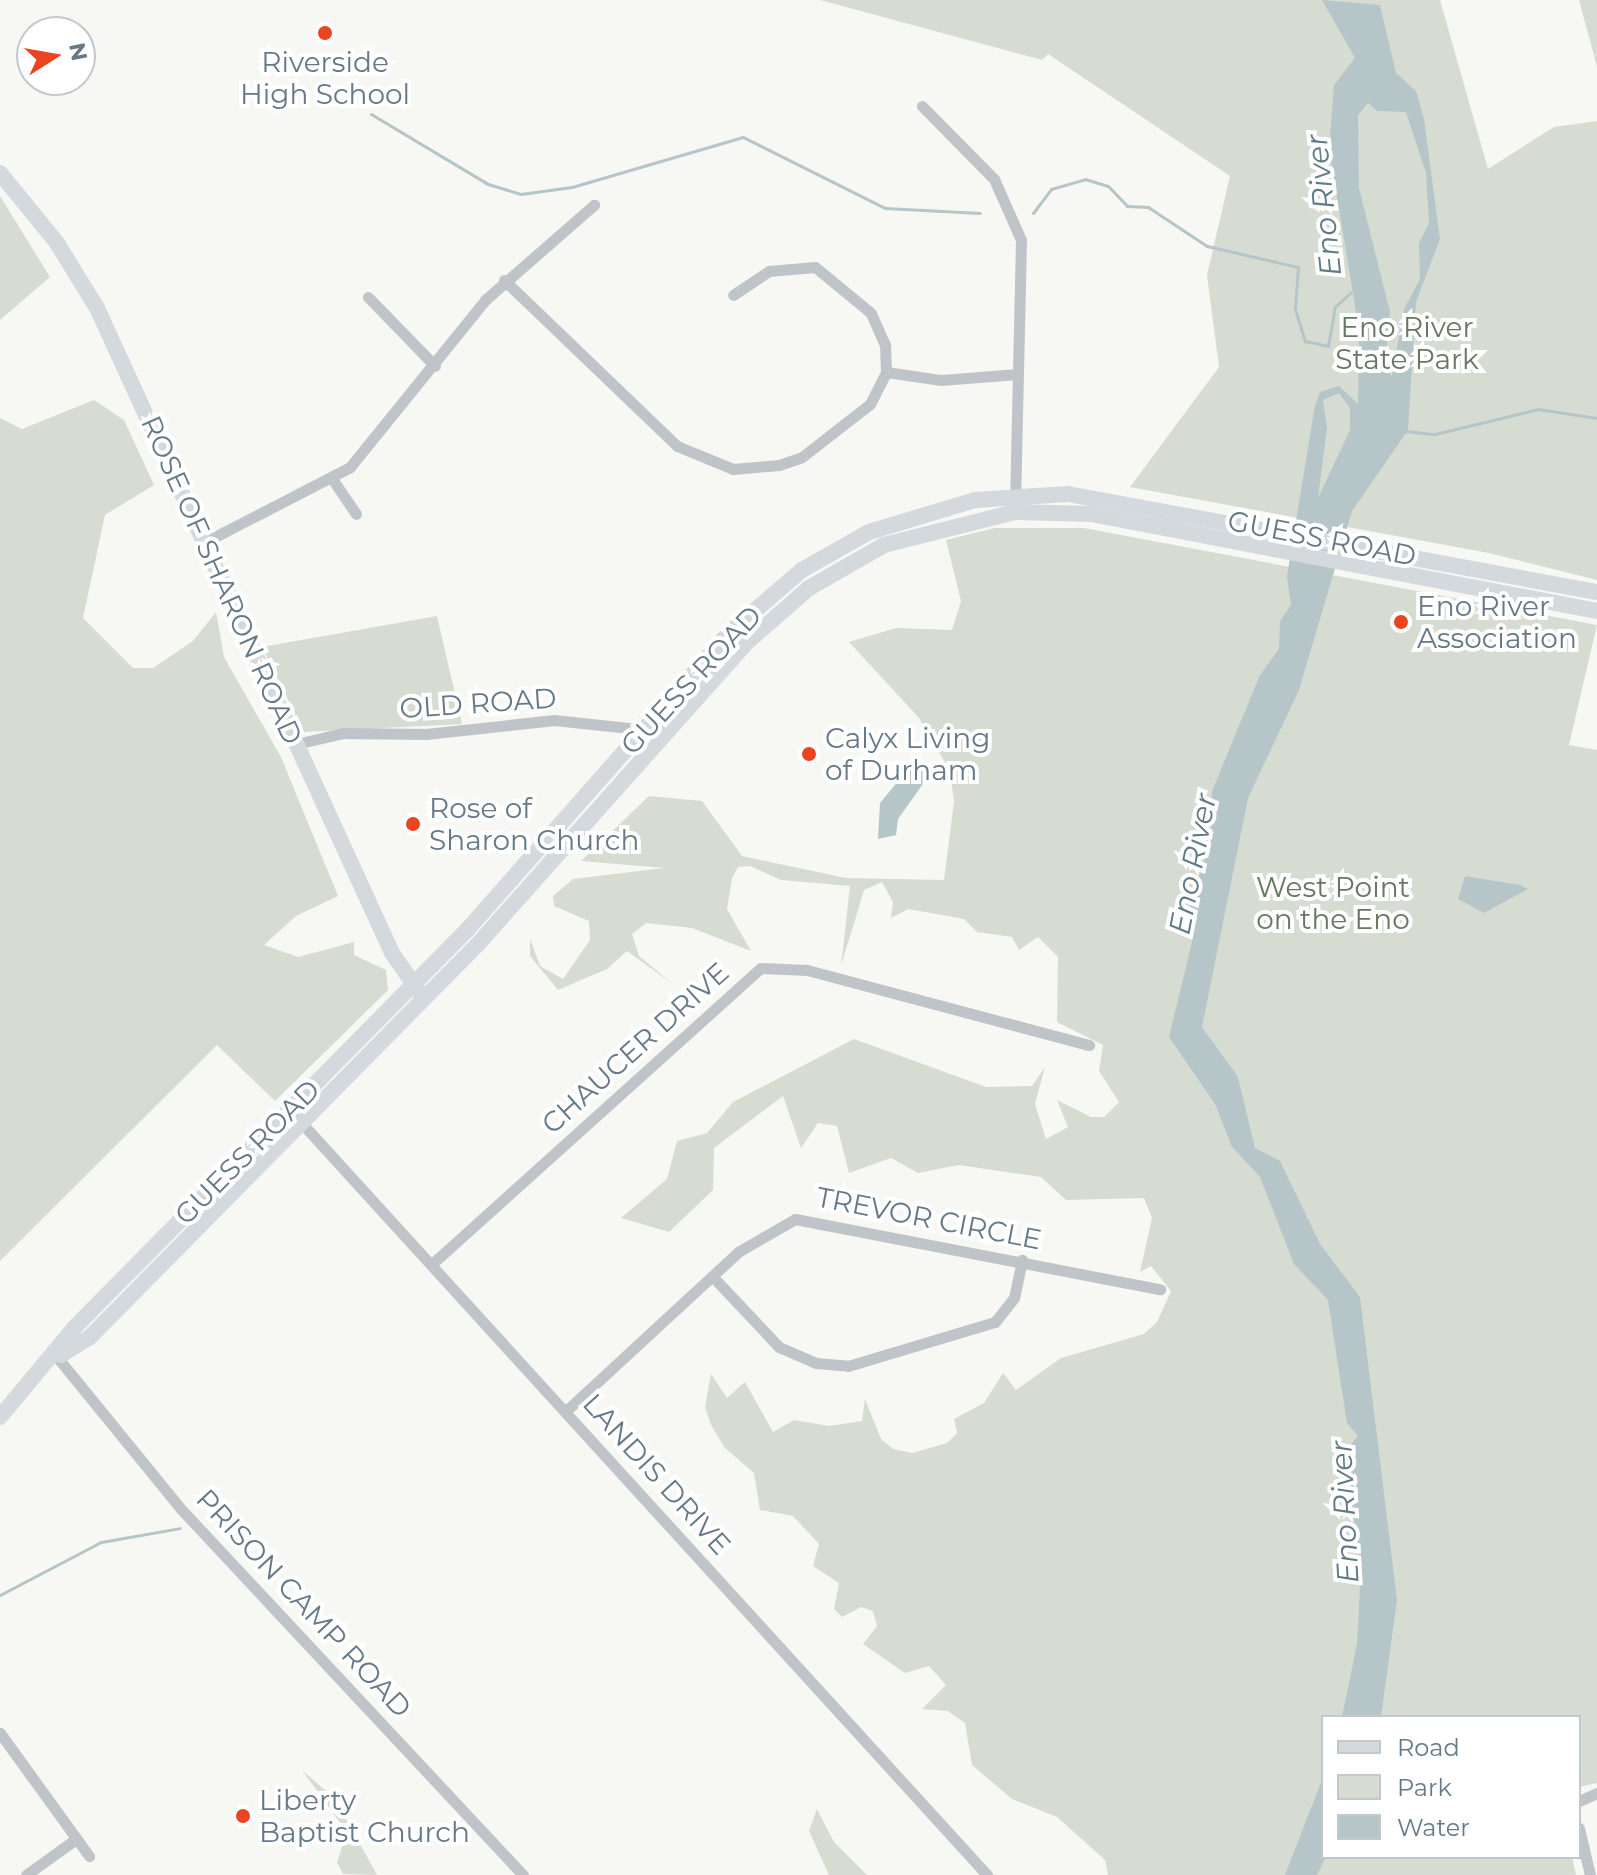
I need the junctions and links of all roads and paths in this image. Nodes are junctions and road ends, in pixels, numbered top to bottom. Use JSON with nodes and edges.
{"nodes":[{"id":1,"x":922,"y":106,"type":"dead end"},
{"id":2,"x":0,"y":173,"type":"edge"},
{"id":3,"x":594,"y":205,"type":"dead end"},
{"id":4,"x":504,"y":280,"type":"junction"},
{"id":5,"x":733,"y":295,"type":"dead end"},
{"id":6,"x":368,"y":297,"type":"dead end"},
{"id":7,"x":435,"y":366,"type":"junction"},
{"id":8,"x":886,"y":372,"type":"junction"},
{"id":9,"x":1018,"y":374,"type":"junction"},
{"id":10,"x":333,"y":480,"type":"junction"},
{"id":11,"x":1015,"y":495,"type":"junction"},
{"id":12,"x":1015,"y":512,"type":"junction"},
{"id":13,"x":356,"y":514,"type":"dead end"},
{"id":14,"x":205,"y":542,"type":"junction"},
{"id":15,"x":1366,"y":556,"type":"junction"},
{"id":16,"x":1597,"y":592,"type":"edge"},
{"id":17,"x":1597,"y":611,"type":"edge"},
{"id":18,"x":645,"y":729,"type":"junction"},
{"id":19,"x":663,"y":735,"type":"junction"},
{"id":20,"x":296,"y":744,"type":"junction"},
{"id":21,"x":419,"y":991,"type":"junction"},
{"id":22,"x":1089,"y":1045,"type":"dead end"},
{"id":23,"x":288,"y":1111,"type":"junction"},
{"id":24,"x":302,"y":1121,"type":"junction"},
{"id":25,"x":1022,"y":1260,"type":"junction"},
{"id":26,"x":433,"y":1263,"type":"junction"},
{"id":27,"x":713,"y":1277,"type":"junction"},
{"id":28,"x":1160,"y":1289,"type":"dead end"},
{"id":29,"x":57,"y":1357,"type":"junction"},
{"id":30,"x":567,"y":1410,"type":"junction"},
{"id":31,"x":0,"y":1417,"type":"edge"},
{"id":32,"x":0,"y":1733,"type":"edge"},
{"id":33,"x":1581,"y":1837,"type":"edge"},
{"id":34,"x":76,"y":1839,"type":"junction"},
{"id":35,"x":89,"y":1856,"type":"dead end"},
{"id":36,"x":26,"y":1875,"type":"edge"},
{"id":37,"x":523,"y":1875,"type":"edge"},
{"id":38,"x":987,"y":1875,"type":"edge"},
{"id":39,"x":1590,"y":1875,"type":"edge"}],
"edges":[{"from":1,"to":9,"type":"street"},
{"from":2,"to":14,"type":"main road","name":"ROSE OF SHARON ROAD"},
{"from":3,"to":4,"type":"street"},
{"from":4,"to":7,"type":"street"},
{"from":4,"to":8,"type":"street"},
{"from":5,"to":8,"type":"street"},
{"from":6,"to":7,"type":"street"},
{"from":7,"to":10,"type":"street"},
{"from":8,"to":9,"type":"street"},
{"from":9,"to":11,"type":"street"},
{"from":10,"to":13,"type":"street"},
{"from":10,"to":14,"type":"street"},
{"from":11,"to":12,"type":"street"},
{"from":11,"to":15,"type":"main road","name":"GUESS ROAD"},
{"from":11,"to":18,"type":"main road","name":"GUESS ROAD"},
{"from":12,"to":15,"type":"main road","name":"GUESS ROAD"},
{"from":12,"to":19,"type":"main road","name":"GUESS ROAD"},
{"from":14,"to":20,"type":"main road","name":"ROSE OF SHARON ROAD"},
{"from":15,"to":16,"type":"main road","name":"GUESS ROAD"},
{"from":15,"to":17,"type":"main road","name":"GUESS ROAD"},
{"from":18,"to":19,"type":"street","name":"OLD ROAD"},
{"from":18,"to":20,"type":"street","name":"OLD ROAD"},
{"from":18,"to":21,"type":"main road","name":"GUESS ROAD"},
{"from":19,"to":21,"type":"main road","name":"GUESS ROAD"},
{"from":20,"to":21,"type":"main road","name":"ROSE OF SHARON ROAD"},
{"from":21,"to":23,"type":"main road","name":"GUESS ROAD"},
{"from":21,"to":24,"type":"main road","name":"GUESS ROAD"},
{"from":22,"to":26,"type":"street","name":"CHAUCER DRIVE"},
{"from":23,"to":24,"type":"street","name":"LANDIS DRIVE"},
{"from":23,"to":29,"type":"main road","name":"GUESS ROAD"},
{"from":24,"to":26,"type":"street","name":"LANDIS DRIVE"},
{"from":24,"to":29,"type":"main road","name":"GUESS ROAD"},
{"from":25,"to":27,"type":"street","name":"TREVOR CIRCLE"},
{"from":25,"to":27,"type":"street"},
{"from":25,"to":28,"type":"street","name":"TREVOR CIRCLE"},
{"from":26,"to":30,"type":"street","name":"LANDIS DRIVE"},
{"from":27,"to":30,"type":"street","name":"TREVOR CIRCLE"},
{"from":29,"to":31,"type":"main road","name":"GUESS ROAD"},
{"from":29,"to":37,"type":"street","name":"PRISON CAMP ROAD"},
{"from":30,"to":38,"type":"street","name":"LANDIS DRIVE"},
{"from":32,"to":34,"type":"street"},
{"from":33,"to":39,"type":"street"},
{"from":34,"to":35,"type":"street"},
{"from":34,"to":36,"type":"street"}]}
